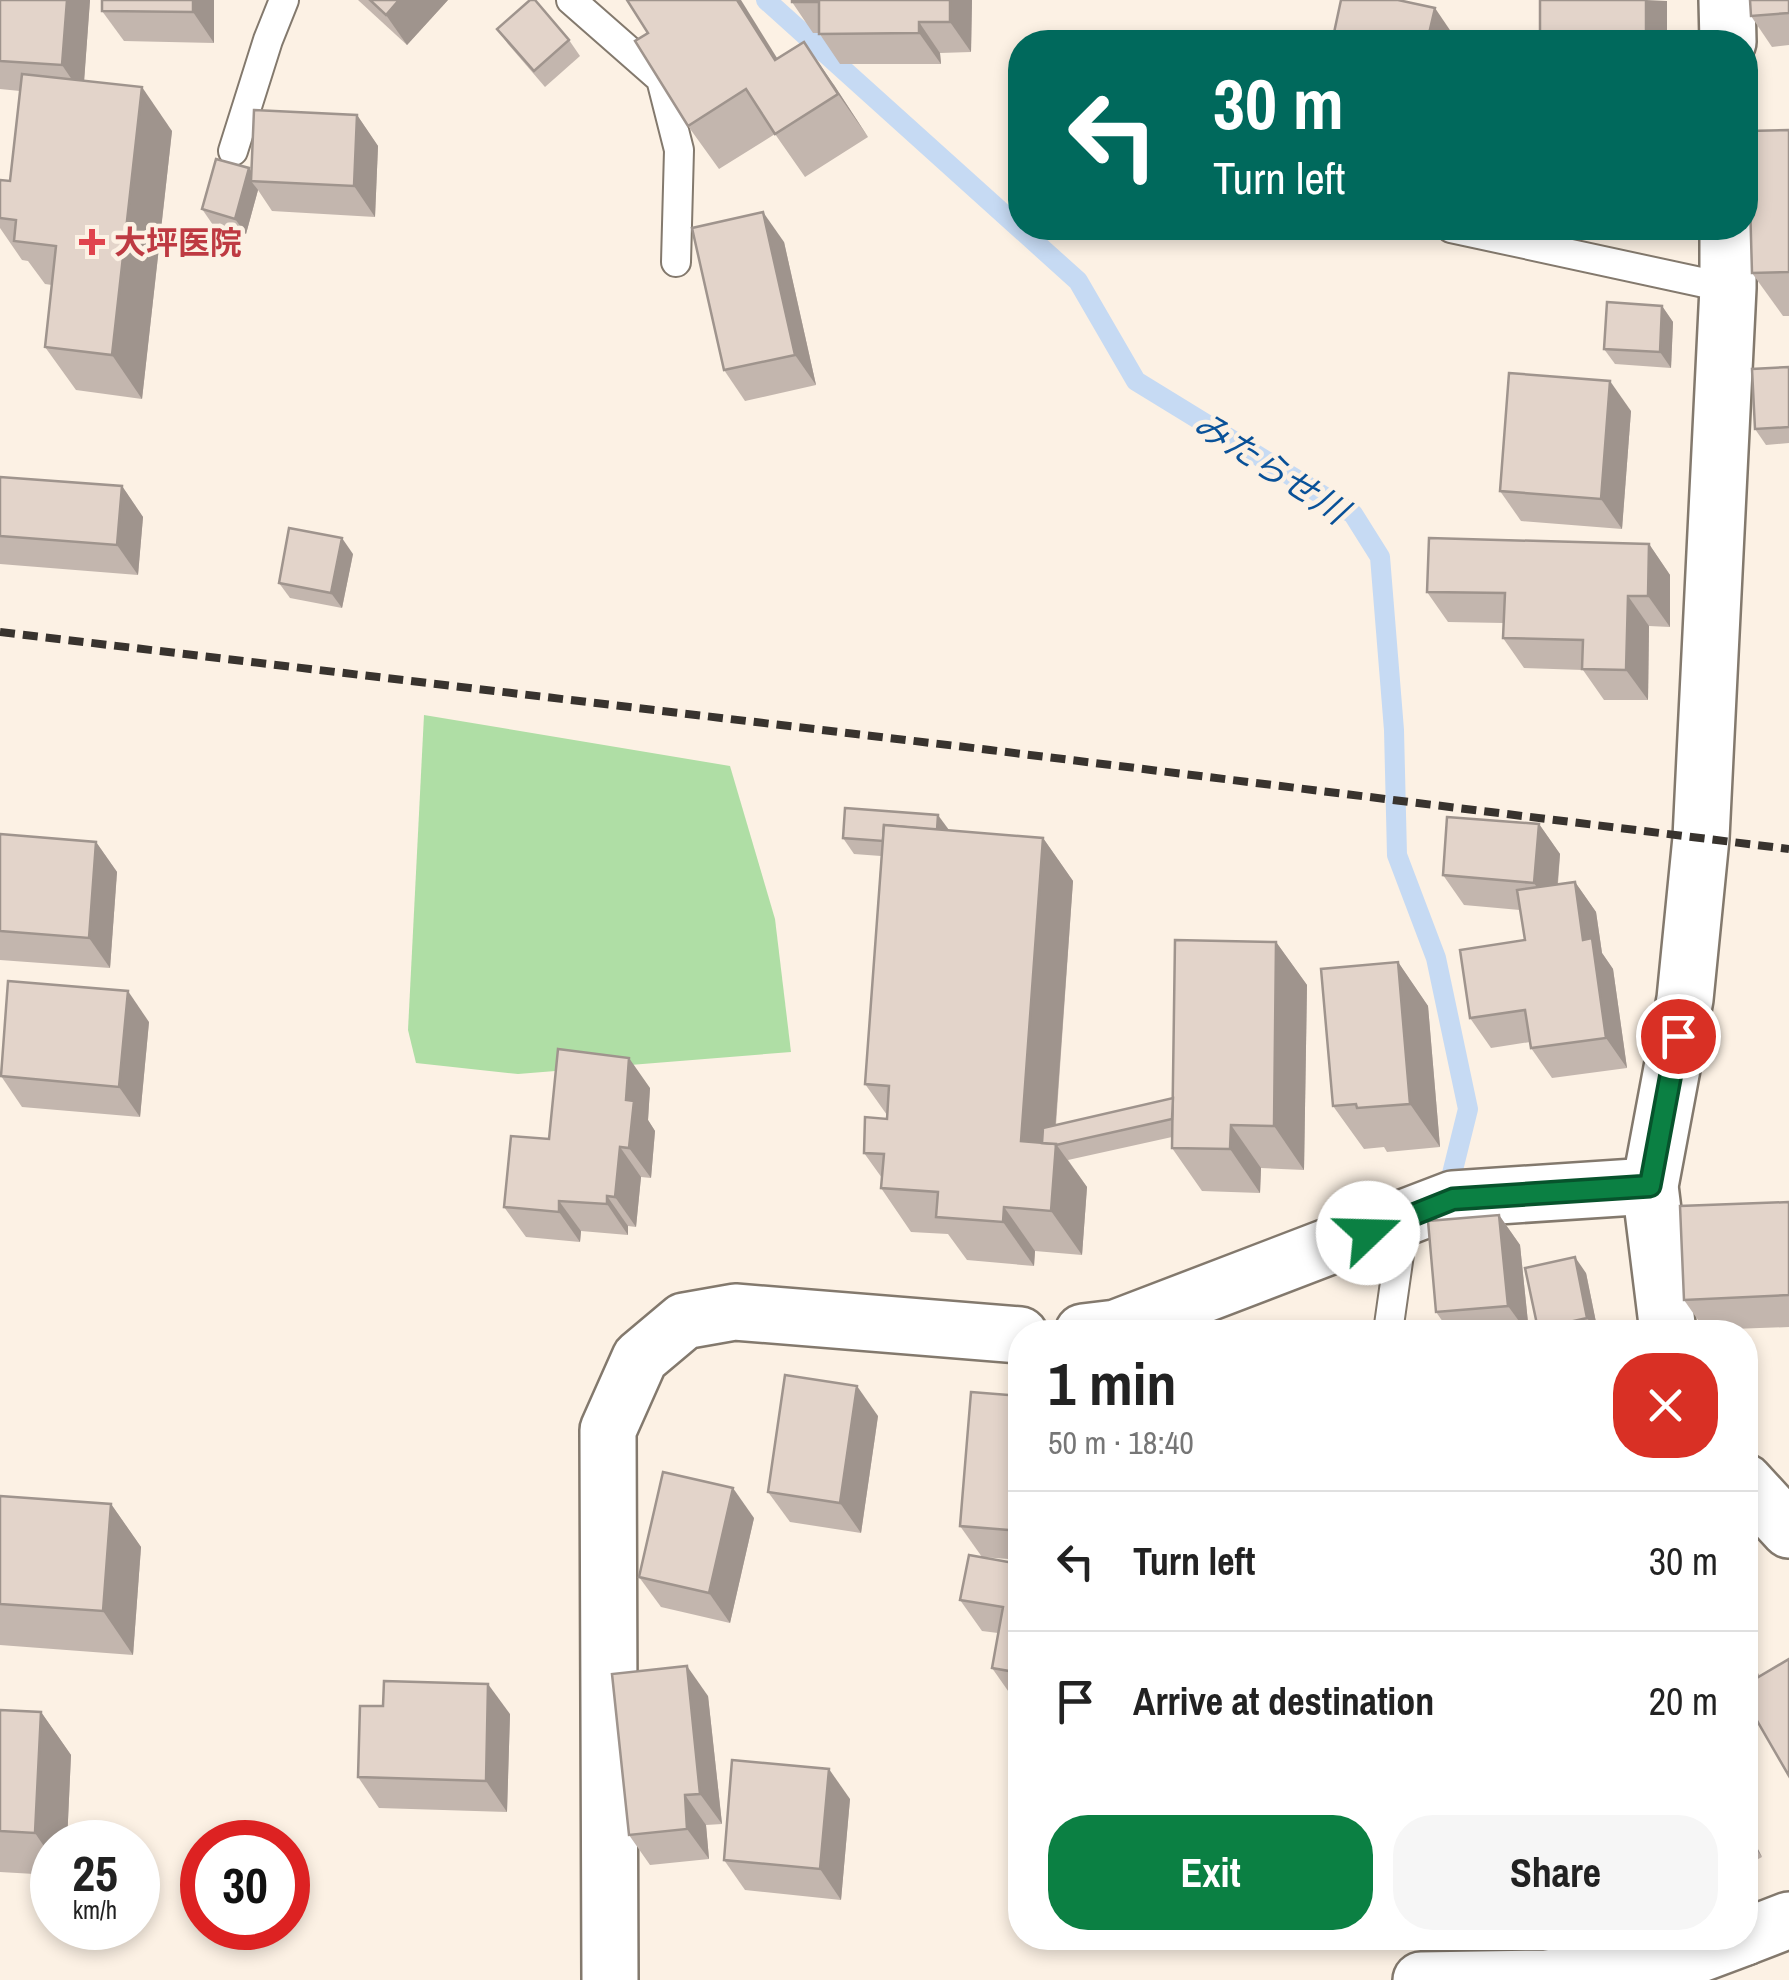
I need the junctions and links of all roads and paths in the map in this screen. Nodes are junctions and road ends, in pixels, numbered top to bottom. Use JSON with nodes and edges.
{"nodes":[{"id":1,"x":284,"y":0,"type":"edge"},
{"id":2,"x":571,"y":0,"type":"edge"},
{"id":3,"x":1728,"y":0,"type":"edge"},
{"id":4,"x":1728,"y":30,"type":"edge"},
{"id":5,"x":233,"y":150,"type":"dead end"},
{"id":6,"x":1506,"y":240,"type":"edge"},
{"id":7,"x":1728,"y":240,"type":"edge"},
{"id":8,"x":676,"y":262,"type":"dead end"},
{"id":9,"x":1728,"y":288,"type":"junction"},
{"id":10,"x":1650,"y":1186,"type":"junction"},
{"id":11,"x":1404,"y":1220,"type":"junction"},
{"id":12,"x":1137,"y":1320,"type":"edge"},
{"id":13,"x":1390,"y":1320,"type":"edge"},
{"id":14,"x":1667,"y":1320,"type":"edge"},
{"id":15,"x":1008,"y":1334,"type":"edge"},
{"id":16,"x":1758,"y":1496,"type":"edge"},
{"id":17,"x":1789,"y":1530,"type":"edge"},
{"id":18,"x":1789,"y":1920,"type":"edge"},
{"id":19,"x":1758,"y":1932,"type":"edge"},
{"id":20,"x":1710,"y":1950,"type":"edge"},
{"id":21,"x":610,"y":1980,"type":"edge"},
{"id":22,"x":1421,"y":1980,"type":"edge"}],
"edges":[{"from":1,"to":5,"type":"lane"},
{"from":2,"to":8,"type":"lane"},
{"from":3,"to":4,"type":"street"},
{"from":6,"to":9,"type":"lane"},
{"from":7,"to":9,"type":"street"},
{"from":9,"to":10,"type":"street"},
{"from":10,"to":11,"type":"street"},
{"from":10,"to":14,"type":"street"},
{"from":11,"to":12,"type":"street"},
{"from":11,"to":13,"type":"lane"},
{"from":15,"to":21,"type":"street"},
{"from":16,"to":17,"type":"street"},
{"from":18,"to":19,"type":"street"},
{"from":20,"to":22,"type":"street"}]}
